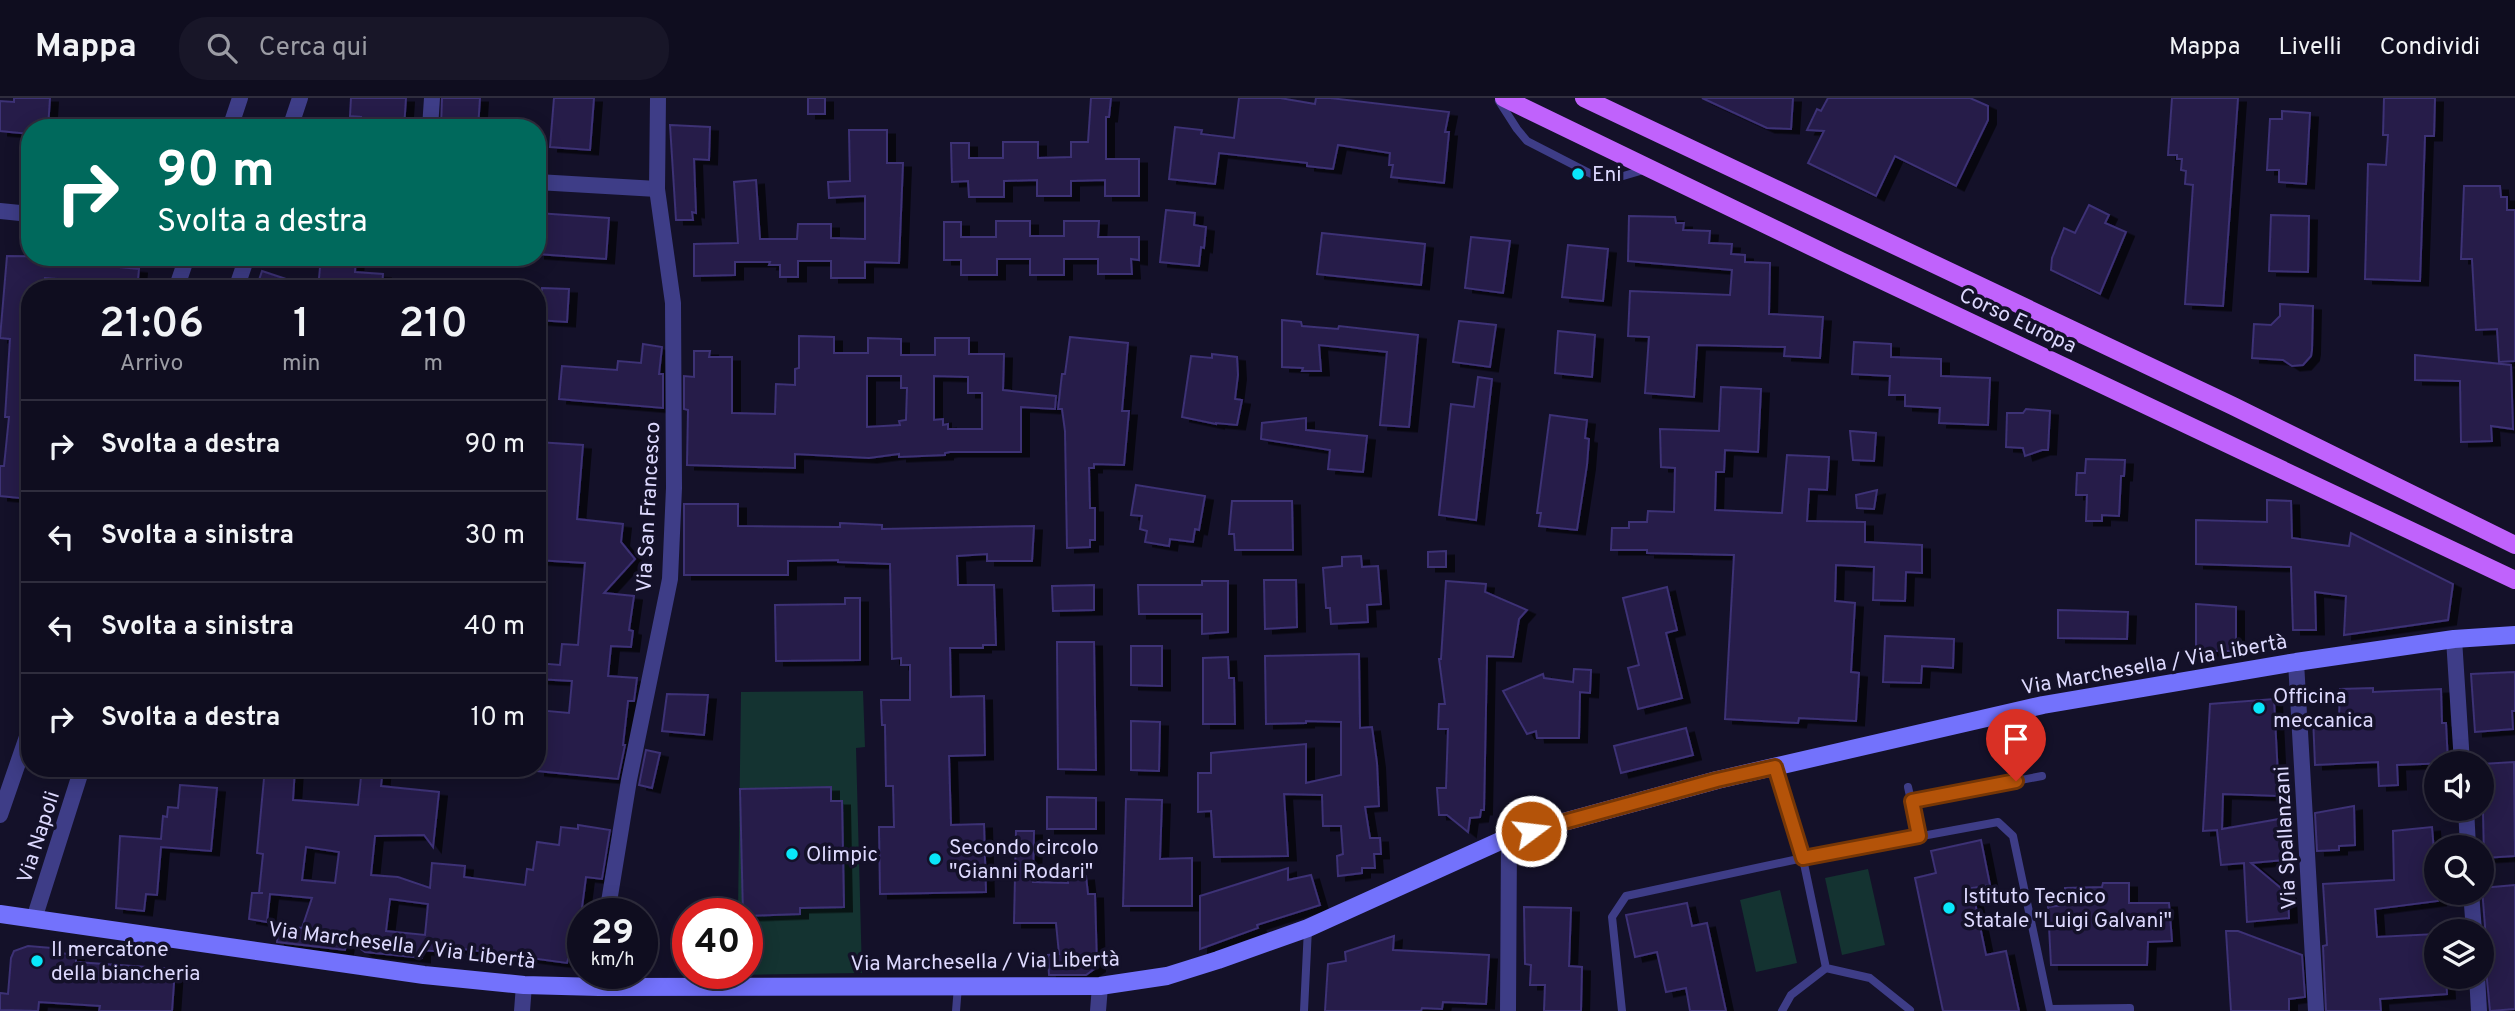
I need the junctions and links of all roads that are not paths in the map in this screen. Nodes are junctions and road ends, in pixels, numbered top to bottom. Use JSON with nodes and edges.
{"nodes":[{"id":1,"x":240,"y":98,"type":"edge"},
{"id":2,"x":300,"y":98,"type":"edge"},
{"id":3,"x":432,"y":98,"type":"edge"},
{"id":4,"x":658,"y":98,"type":"edge"},
{"id":5,"x":1497,"y":98,"type":"edge"},
{"id":6,"x":1504,"y":98,"type":"edge"},
{"id":7,"x":1584,"y":98,"type":"edge"},
{"id":8,"x":233,"y":119,"type":"edge"},
{"id":9,"x":293,"y":119,"type":"edge"},
{"id":10,"x":431,"y":119,"type":"edge"},
{"id":11,"x":1649,"y":168,"type":"junction"},
{"id":12,"x":546,"y":182,"type":"edge"},
{"id":13,"x":657,"y":188,"type":"junction"},
{"id":14,"x":0,"y":211,"type":"edge"},
{"id":15,"x":21,"y":213,"type":"edge"},
{"id":16,"x":2515,"y":545,"type":"edge"},
{"id":17,"x":2509,"y":578,"type":"edge"},
{"id":18,"x":2515,"y":591,"type":"edge"},
{"id":19,"x":2515,"y":618,"type":"edge"},
{"id":20,"x":2515,"y":635,"type":"edge"},
{"id":21,"x":2488,"y":637,"type":"junction"},
{"id":22,"x":2454,"y":639,"type":"junction"},
{"id":23,"x":2296,"y":662,"type":"junction"},
{"id":24,"x":2461,"y":751,"type":"edge"},
{"id":25,"x":21,"y":754,"type":"edge"},
{"id":26,"x":1775,"y":767,"type":"junction"},
{"id":27,"x":2042,"y":776,"type":"dead end"},
{"id":28,"x":79,"y":777,"type":"edge"},
{"id":29,"x":1908,"y":787,"type":"dead end"},
{"id":30,"x":1912,"y":801,"type":"junction"},
{"id":31,"x":0,"y":815,"type":"edge"},
{"id":32,"x":1919,"y":836,"type":"junction"},
{"id":33,"x":1509,"y":837,"type":"junction"},
{"id":34,"x":1803,"y":858,"type":"junction"},
{"id":35,"x":610,"y":898,"type":"edge"},
{"id":36,"x":0,"y":914,"type":"edge"},
{"id":37,"x":34,"y":919,"type":"junction"},
{"id":38,"x":1308,"y":928,"type":"junction"},
{"id":39,"x":1826,"y":968,"type":"junction"},
{"id":40,"x":658,"y":981,"type":"edge"},
{"id":41,"x":567,"y":982,"type":"edge"},
{"id":42,"x":524,"y":985,"type":"junction"},
{"id":43,"x":958,"y":986,"type":"junction"},
{"id":44,"x":1100,"y":986,"type":"junction"},
{"id":45,"x":2478,"y":989,"type":"edge"},
{"id":46,"x":1910,"y":1010,"type":"edge"},
{"id":47,"x":2050,"y":1010,"type":"edge"},
{"id":48,"x":522,"y":1011,"type":"edge"},
{"id":49,"x":956,"y":1011,"type":"edge"},
{"id":50,"x":1098,"y":1011,"type":"edge"},
{"id":51,"x":1304,"y":1011,"type":"edge"},
{"id":52,"x":1508,"y":1011,"type":"edge"},
{"id":53,"x":1622,"y":1011,"type":"edge"},
{"id":54,"x":1782,"y":1011,"type":"edge"},
{"id":55,"x":2130,"y":1011,"type":"edge"},
{"id":56,"x":2316,"y":1011,"type":"edge"},
{"id":57,"x":2479,"y":1011,"type":"edge"}],
"edges":[{"from":1,"to":8,"type":"street"},
{"from":2,"to":9,"type":"street"},
{"from":3,"to":10,"type":"street"},
{"from":4,"to":13,"type":"street","name":"Via San Francesco"},
{"from":5,"to":11,"type":"lane"},
{"from":6,"to":11,"type":"main road","name":"Corso Europa"},
{"from":7,"to":16,"type":"main road","name":"Corso Europa"},
{"from":11,"to":17,"type":"main road","name":"Corso Europa"},
{"from":12,"to":13,"type":"street"},
{"from":13,"to":35,"type":"street","name":"Via San Francesco"},
{"from":14,"to":15,"type":"street"},
{"from":17,"to":18,"type":"street"},
{"from":19,"to":21,"type":"street"},
{"from":20,"to":21,"type":"street","name":"Via Marchesella / Via Libertà"},
{"from":21,"to":22,"type":"street","name":"Via Marchesella / Via Libertà"},
{"from":22,"to":23,"type":"street","name":"Via Marchesella / Via Libertà"},
{"from":22,"to":24,"type":"street"},
{"from":23,"to":26,"type":"street","name":"Via Marchesella / Via Libertà"},
{"from":23,"to":56,"type":"street","name":"Via Spallanzani"},
{"from":25,"to":31,"type":"street","name":"Via Napoli"},
{"from":26,"to":33,"type":"street","name":"Via Marchesella / Via Libertà"},
{"from":26,"to":34,"type":"lane"},
{"from":27,"to":30,"type":"lane"},
{"from":28,"to":37,"type":"street","name":"Via Napoli"},
{"from":29,"to":30,"type":"lane"},
{"from":30,"to":32,"type":"lane"},
{"from":32,"to":34,"type":"lane"},
{"from":32,"to":47,"type":"lane"},
{"from":33,"to":38,"type":"street","name":"Via Marchesella / Via Libertà"},
{"from":33,"to":52,"type":"street"},
{"from":34,"to":39,"type":"lane"},
{"from":34,"to":53,"type":"lane"},
{"from":36,"to":37,"type":"street","name":"Via Marchesella / Via Libertà"},
{"from":37,"to":42,"type":"street","name":"Via Marchesella / Via Libertà"},
{"from":38,"to":44,"type":"street","name":"Via Marchesella / Via Libertà"},
{"from":38,"to":51,"type":"lane"},
{"from":39,"to":46,"type":"lane"},
{"from":39,"to":54,"type":"lane"},
{"from":40,"to":43,"type":"street","name":"Via Marchesella / Via Libertà"},
{"from":41,"to":42,"type":"street","name":"Via Marchesella / Via Libertà"},
{"from":42,"to":48,"type":"street"},
{"from":43,"to":44,"type":"street","name":"Via Marchesella / Via Libertà"},
{"from":43,"to":49,"type":"lane"},
{"from":44,"to":50,"type":"street"},
{"from":45,"to":57,"type":"street"},
{"from":47,"to":55,"type":"lane"}]}
